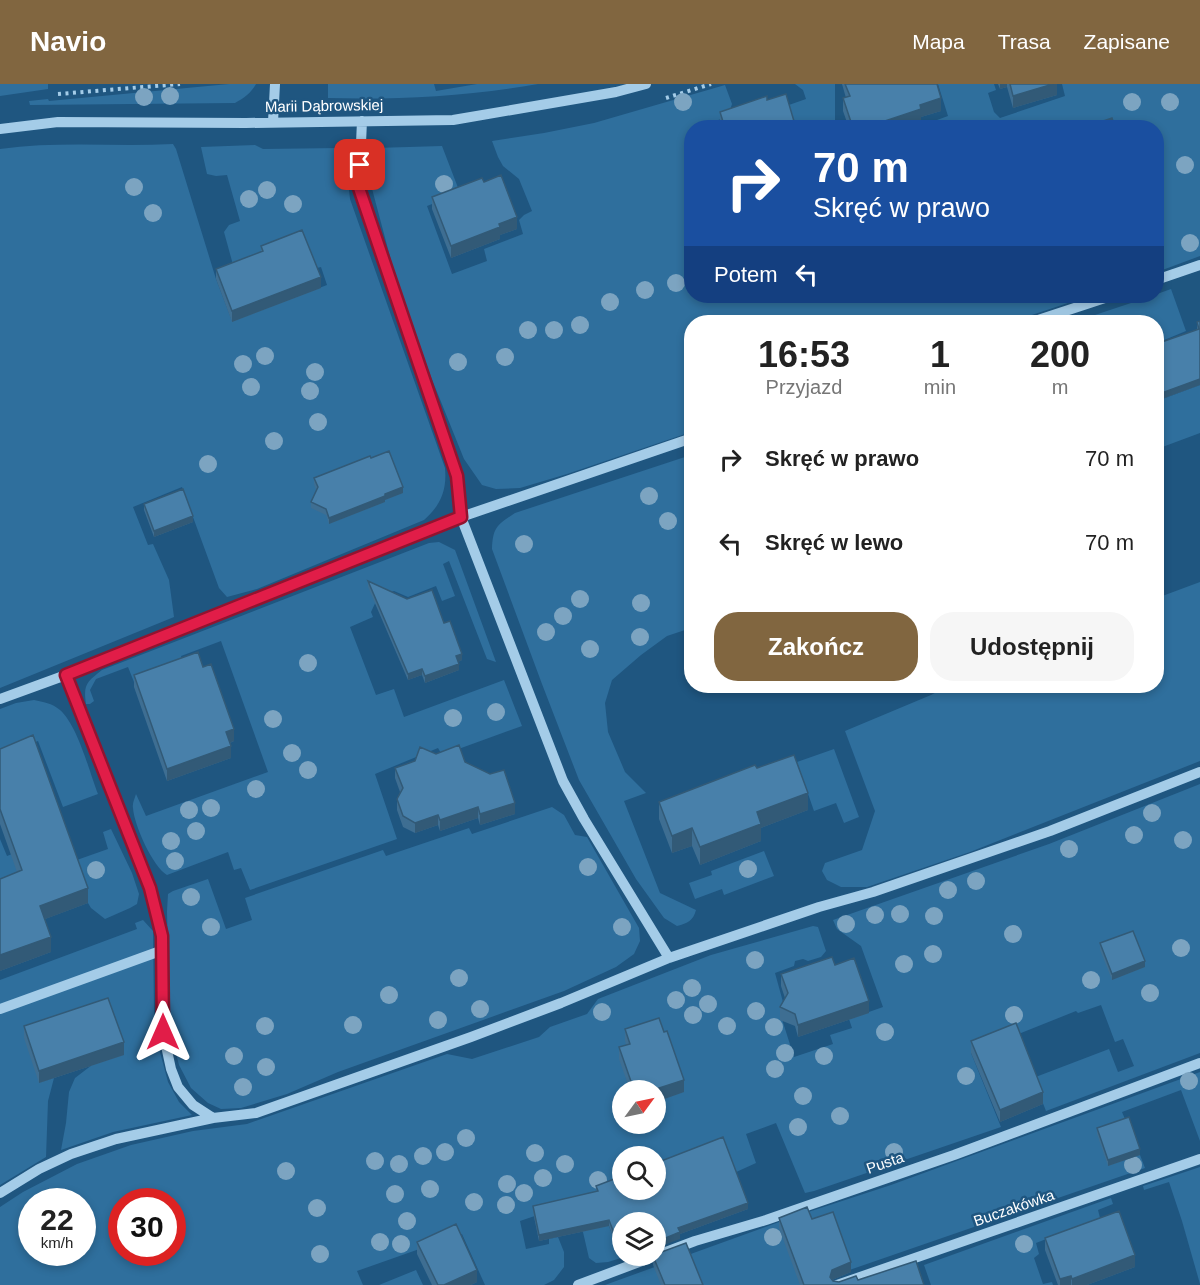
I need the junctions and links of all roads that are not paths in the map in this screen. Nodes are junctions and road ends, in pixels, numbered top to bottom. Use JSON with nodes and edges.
{"nodes":[{"id":1,"x":275,"y":84,"type":"edge"},
{"id":2,"x":646,"y":84,"type":"edge"},
{"id":3,"x":362,"y":120,"type":"junction"},
{"id":4,"x":273,"y":122,"type":"junction"},
{"id":5,"x":0,"y":129,"type":"edge"},
{"id":6,"x":1200,"y":265,"type":"edge"},
{"id":7,"x":1164,"y":277,"type":"edge"},
{"id":8,"x":1090,"y":303,"type":"edge"},
{"id":9,"x":1053,"y":315,"type":"edge"},
{"id":10,"x":684,"y":441,"type":"edge"},
{"id":11,"x":461,"y":517,"type":"junction"},
{"id":12,"x":66,"y":675,"type":"junction"},
{"id":13,"x":0,"y":699,"type":"edge"},
{"id":14,"x":1200,"y":772,"type":"edge"},
{"id":15,"x":163,"y":950,"type":"junction"},
{"id":16,"x":669,"y":958,"type":"junction"},
{"id":17,"x":0,"y":1009,"type":"edge"},
{"id":18,"x":1200,"y":1063,"type":"edge"},
{"id":19,"x":213,"y":1118,"type":"junction"},
{"id":20,"x":1200,"y":1159,"type":"edge"},
{"id":21,"x":0,"y":1193,"type":"edge"},
{"id":22,"x":578,"y":1285,"type":"edge"},
{"id":23,"x":837,"y":1285,"type":"edge"}],
"edges":[{"from":1,"to":4,"type":"street"},
{"from":2,"to":3,"type":"street","name":"Marii Dąbrowskiej"},
{"from":3,"to":4,"type":"street","name":"Marii Dąbrowskiej"},
{"from":3,"to":11,"type":"street"},
{"from":4,"to":5,"type":"street","name":"Marii Dąbrowskiej"},
{"from":6,"to":7,"type":"street"},
{"from":8,"to":9,"type":"street"},
{"from":10,"to":11,"type":"street"},
{"from":11,"to":12,"type":"street"},
{"from":11,"to":16,"type":"street"},
{"from":12,"to":13,"type":"street"},
{"from":12,"to":15,"type":"street"},
{"from":14,"to":16,"type":"street"},
{"from":15,"to":17,"type":"street"},
{"from":15,"to":19,"type":"street"},
{"from":16,"to":19,"type":"street"},
{"from":18,"to":22,"type":"street","name":"Pusta"},
{"from":19,"to":21,"type":"street"},
{"from":20,"to":23,"type":"street","name":"Buczakówka"}]}
